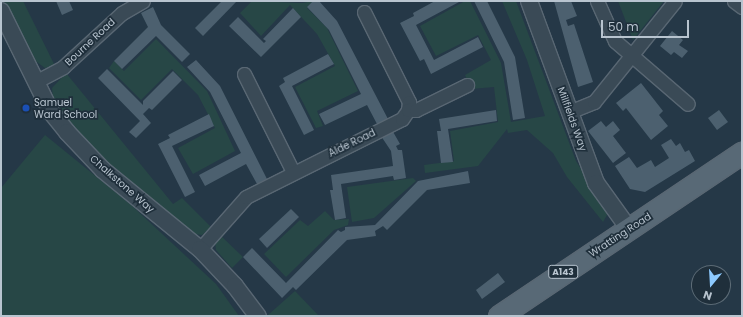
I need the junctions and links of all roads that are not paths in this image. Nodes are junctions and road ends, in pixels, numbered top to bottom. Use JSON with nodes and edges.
{"nodes":[{"id":1,"x":143,"y":1,"type":"edge"},
{"id":2,"x":529,"y":1,"type":"edge"},
{"id":3,"x":597,"y":1,"type":"edge"},
{"id":4,"x":675,"y":1,"type":"edge"},
{"id":5,"x":734,"y":1,"type":"edge"},
{"id":6,"x":742,"y":7,"type":"edge"},
{"id":7,"x":1,"y":11,"type":"edge"},
{"id":8,"x":364,"y":12,"type":"dead end"},
{"id":9,"x":631,"y":56,"type":"junction"},
{"id":10,"x":244,"y":74,"type":"dead end"},
{"id":11,"x":36,"y":81,"type":"junction"},
{"id":12,"x":467,"y":85,"type":"dead end"},
{"id":13,"x":688,"y":104,"type":"dead end"},
{"id":14,"x":408,"y":110,"type":"junction"},
{"id":15,"x":569,"y":112,"type":"junction"},
{"id":16,"x":742,"y":153,"type":"edge"},
{"id":17,"x":293,"y":172,"type":"junction"},
{"id":18,"x":629,"y":229,"type":"junction"},
{"id":19,"x":200,"y":249,"type":"junction"},
{"id":20,"x":258,"y":316,"type":"edge"},
{"id":21,"x":498,"y":316,"type":"edge"}],
"edges":[{"from":1,"to":11,"type":"street","name":"Bourne Road"},
{"from":2,"to":15,"type":"street","name":"Millfields Way"},
{"from":3,"to":9,"type":"street"},
{"from":4,"to":9,"type":"street"},
{"from":5,"to":6,"type":"street"},
{"from":7,"to":11,"type":"street","name":"Chalkstone Way"},
{"from":8,"to":14,"type":"street"},
{"from":9,"to":13,"type":"street"},
{"from":9,"to":15,"type":"street"},
{"from":10,"to":17,"type":"street"},
{"from":11,"to":19,"type":"street","name":"Chalkstone Way"},
{"from":12,"to":14,"type":"street","name":"Alde Road"},
{"from":14,"to":17,"type":"street","name":"Alde Road"},
{"from":15,"to":18,"type":"street","name":"Millfields Way"},
{"from":16,"to":18,"type":"main road","name":"Wratting Road","number":"A143"},
{"from":17,"to":19,"type":"street","name":"Alde Road"},
{"from":18,"to":21,"type":"main road","name":"Wratting Road","number":"A143"},
{"from":19,"to":20,"type":"street","name":"Chalkstone Way"}]}
